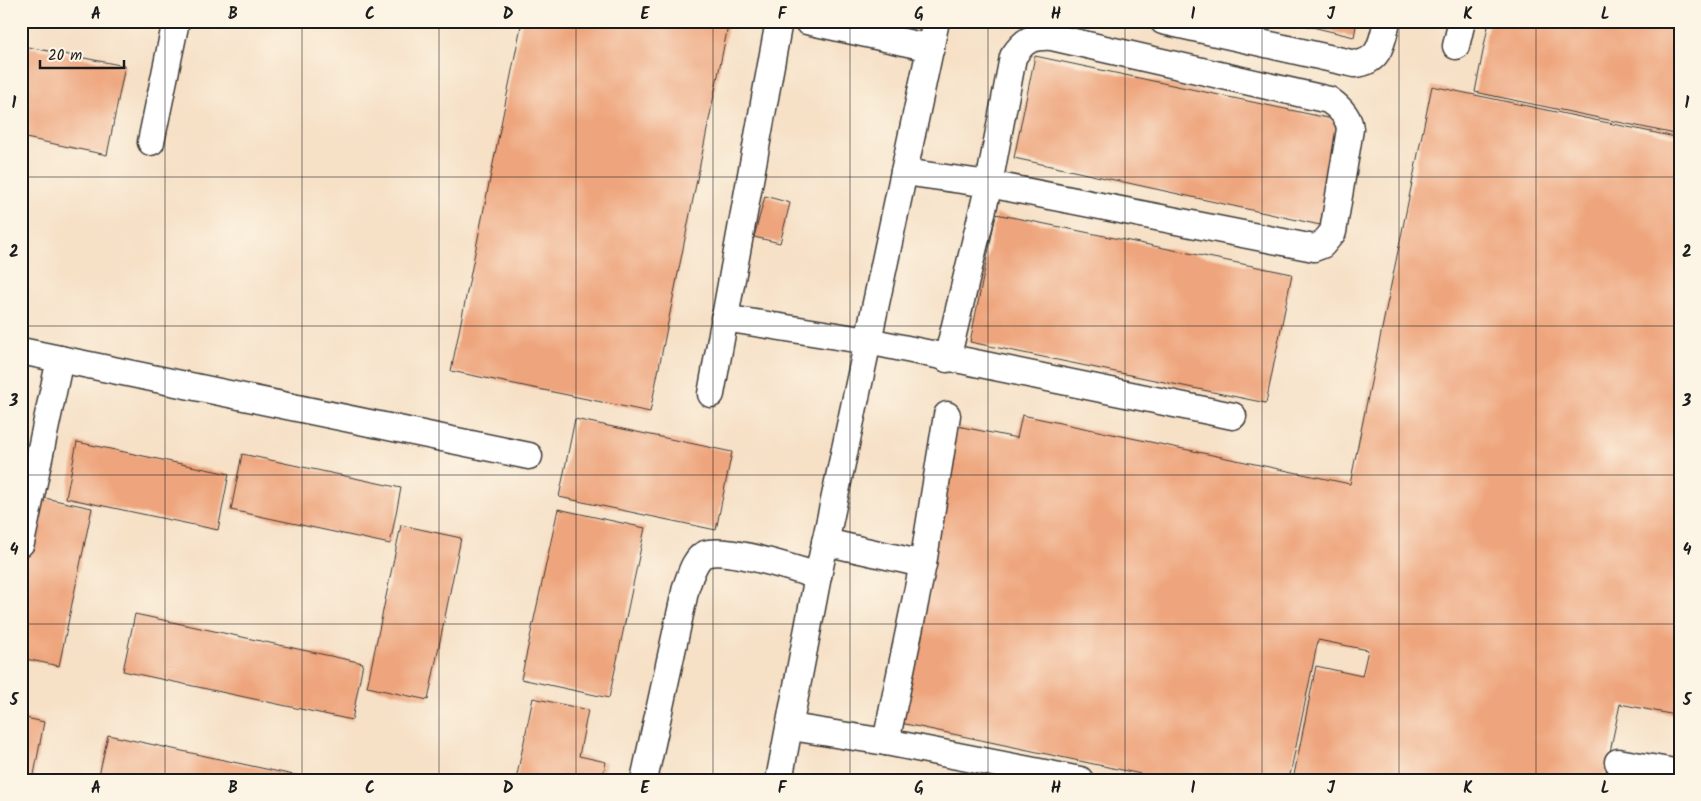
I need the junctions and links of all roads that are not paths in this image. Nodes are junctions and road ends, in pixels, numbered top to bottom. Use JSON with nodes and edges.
{"nodes":[{"id":1,"x":176,"y":21,"type":"edge"},
{"id":2,"x":779,"y":21,"type":"edge"},
{"id":3,"x":807,"y":21,"type":"edge"},
{"id":4,"x":936,"y":21,"type":"edge"},
{"id":5,"x":1163,"y":21,"type":"edge"},
{"id":6,"x":1387,"y":21,"type":"edge"},
{"id":7,"x":1462,"y":21,"type":"edge"},
{"id":8,"x":1456,"y":46,"type":"dead end"},
{"id":9,"x":931,"y":48,"type":"junction"},
{"id":10,"x":151,"y":142,"type":"dead end"},
{"id":11,"x":904,"y":172,"type":"junction"},
{"id":12,"x":989,"y":184,"type":"junction"},
{"id":13,"x":724,"y":318,"type":"junction"},
{"id":14,"x":868,"y":341,"type":"junction"},
{"id":15,"x":21,"y":351,"type":"edge"},
{"id":16,"x":947,"y":358,"type":"junction"},
{"id":17,"x":60,"y":359,"type":"junction"},
{"id":18,"x":711,"y":394,"type":"dead end"},
{"id":19,"x":947,"y":415,"type":"dead end"},
{"id":20,"x":1233,"y":416,"type":"dead end"},
{"id":21,"x":529,"y":456,"type":"dead end"},
{"id":22,"x":826,"y":542,"type":"junction"},
{"id":23,"x":21,"y":543,"type":"edge"},
{"id":24,"x":924,"y":564,"type":"junction"},
{"id":25,"x":818,"y":576,"type":"junction"},
{"id":26,"x":791,"y":727,"type":"junction"},
{"id":27,"x":886,"y":742,"type":"junction"},
{"id":28,"x":1618,"y":762,"type":"dead end"},
{"id":29,"x":1678,"y":770,"type":"edge"},
{"id":30,"x":644,"y":780,"type":"edge"},
{"id":31,"x":779,"y":780,"type":"edge"},
{"id":32,"x":1080,"y":780,"type":"edge"}],
"edges":[{"from":1,"to":10,"type":"street"},
{"from":2,"to":13,"type":"street"},
{"from":3,"to":9,"type":"street"},
{"from":4,"to":9,"type":"street"},
{"from":5,"to":6,"type":"street"},
{"from":7,"to":8,"type":"street"},
{"from":9,"to":11,"type":"street"},
{"from":11,"to":12,"type":"street"},
{"from":11,"to":14,"type":"street"},
{"from":12,"to":12,"type":"street"},
{"from":12,"to":16,"type":"street"},
{"from":13,"to":14,"type":"street"},
{"from":13,"to":18,"type":"street"},
{"from":14,"to":16,"type":"street"},
{"from":14,"to":22,"type":"street"},
{"from":15,"to":17,"type":"street"},
{"from":16,"to":20,"type":"street"},
{"from":17,"to":21,"type":"street"},
{"from":17,"to":23,"type":"street"},
{"from":19,"to":24,"type":"street"},
{"from":22,"to":24,"type":"street"},
{"from":22,"to":25,"type":"street"},
{"from":24,"to":27,"type":"street"},
{"from":25,"to":26,"type":"street"},
{"from":25,"to":30,"type":"street"},
{"from":26,"to":27,"type":"street"},
{"from":26,"to":31,"type":"street"},
{"from":27,"to":32,"type":"street"},
{"from":28,"to":29,"type":"street"}]}
